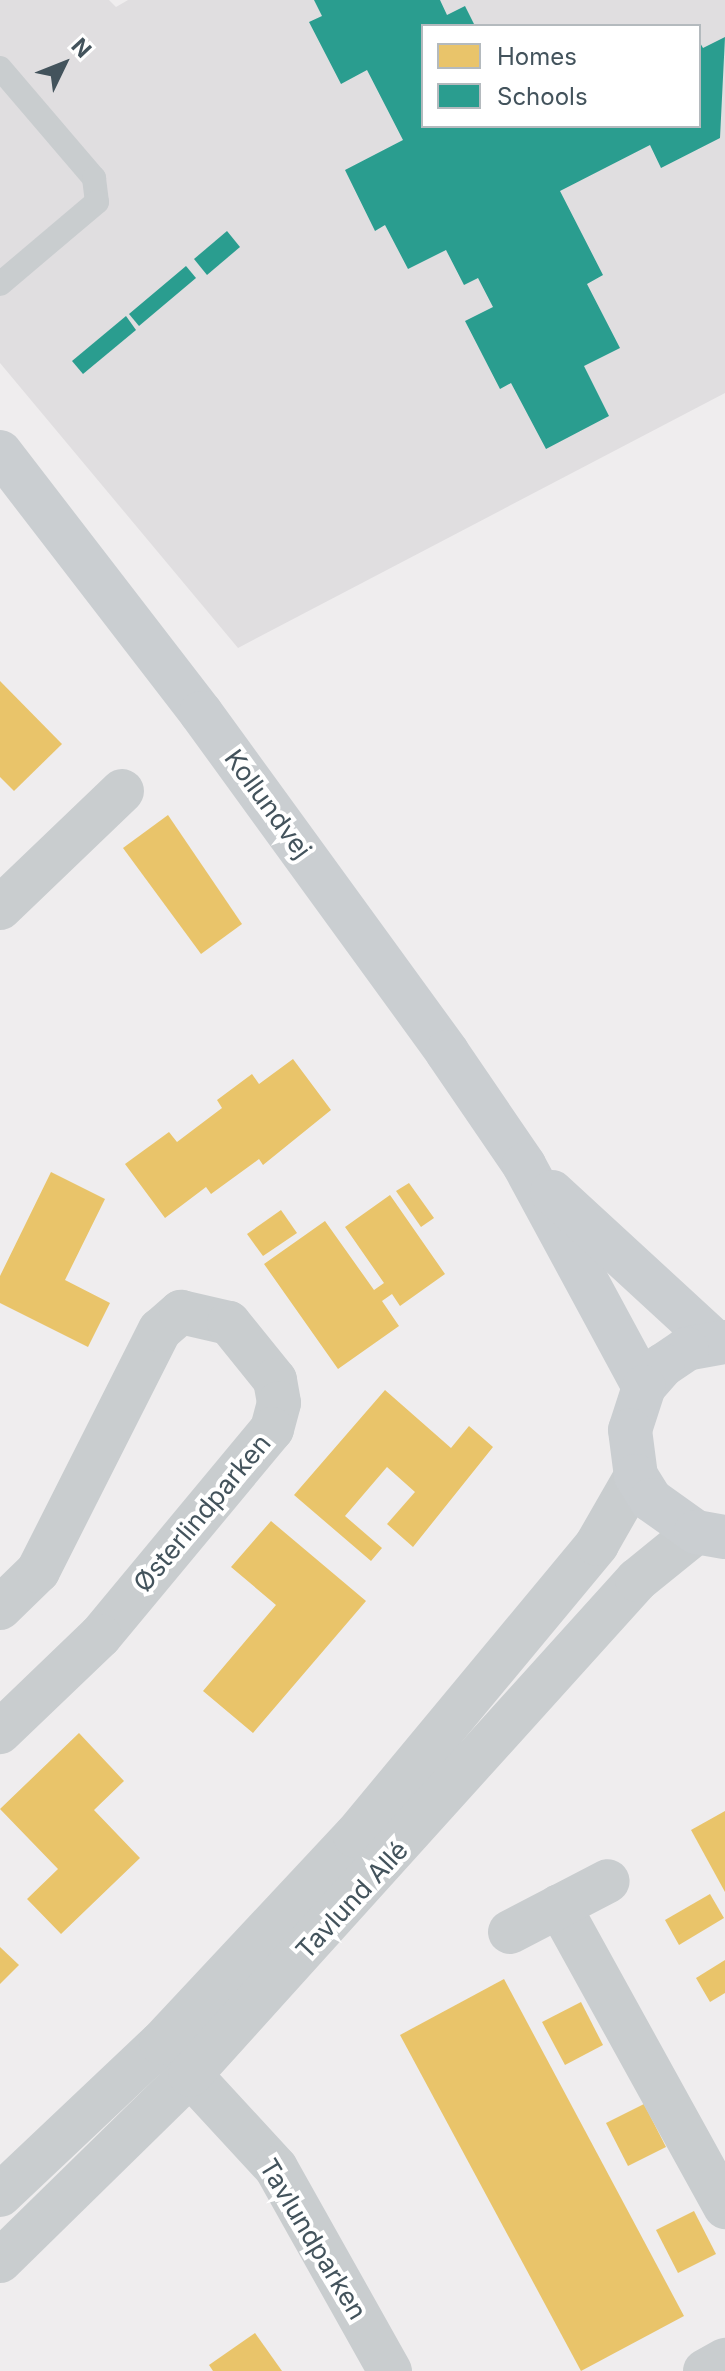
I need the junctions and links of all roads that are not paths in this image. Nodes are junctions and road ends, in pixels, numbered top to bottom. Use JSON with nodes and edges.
{"nodes":[{"id":1,"x":0,"y":68,"type":"edge"},
{"id":2,"x":1,"y":280,"type":"edge"},
{"id":3,"x":0,"y":452,"type":"edge"},
{"id":4,"x":122,"y":791,"type":"dead end"},
{"id":5,"x":0,"y":908,"type":"edge"},
{"id":6,"x":524,"y":1165,"type":"junction"},
{"id":7,"x":720,"y":1342,"type":"edge"},
{"id":8,"x":644,"y":1387,"type":"junction"},
{"id":9,"x":636,"y":1476,"type":"junction"},
{"id":10,"x":711,"y":1534,"type":"edge"},
{"id":11,"x":0,"y":1608,"type":"edge"},
{"id":12,"x":0,"y":1732,"type":"edge"},
{"id":13,"x":608,"y":1881,"type":"dead end"},
{"id":14,"x":559,"y":1906,"type":"junction"},
{"id":15,"x":510,"y":1932,"type":"dead end"},
{"id":16,"x":161,"y":2043,"type":"junction"},
{"id":17,"x":190,"y":2075,"type":"junction"},
{"id":18,"x":0,"y":2195,"type":"edge"},
{"id":19,"x":725,"y":2207,"type":"edge"},
{"id":20,"x":0,"y":2261,"type":"edge"},
{"id":21,"x":725,"y":2360,"type":"edge"},
{"id":22,"x":390,"y":2371,"type":"edge"},
{"id":23,"x":705,"y":2371,"type":"edge"}],
"edges":[{"from":1,"to":2,"type":"lane"},
{"from":3,"to":6,"type":"street","name":"Kollundvej"},
{"from":4,"to":5,"type":"street"},
{"from":6,"to":7,"type":"street","name":"Kollundvej"},
{"from":6,"to":8,"type":"street","name":"Kollundvej"},
{"from":7,"to":8,"type":"street"},
{"from":8,"to":9,"type":"street"},
{"from":9,"to":10,"type":"street"},
{"from":9,"to":16,"type":"street","name":"Tavlund Allé"},
{"from":10,"to":17,"type":"street","name":"Tavlund Allé"},
{"from":11,"to":12,"type":"street","name":"Østerlindparken"},
{"from":13,"to":14,"type":"street"},
{"from":14,"to":15,"type":"street"},
{"from":14,"to":19,"type":"street"},
{"from":16,"to":17,"type":"street","name":"Tavlundparken"},
{"from":16,"to":18,"type":"street","name":"Tavlund Allé"},
{"from":17,"to":20,"type":"street","name":"Tavlund Allé"},
{"from":17,"to":22,"type":"street","name":"Tavlundparken"},
{"from":21,"to":23,"type":"street"}]}
